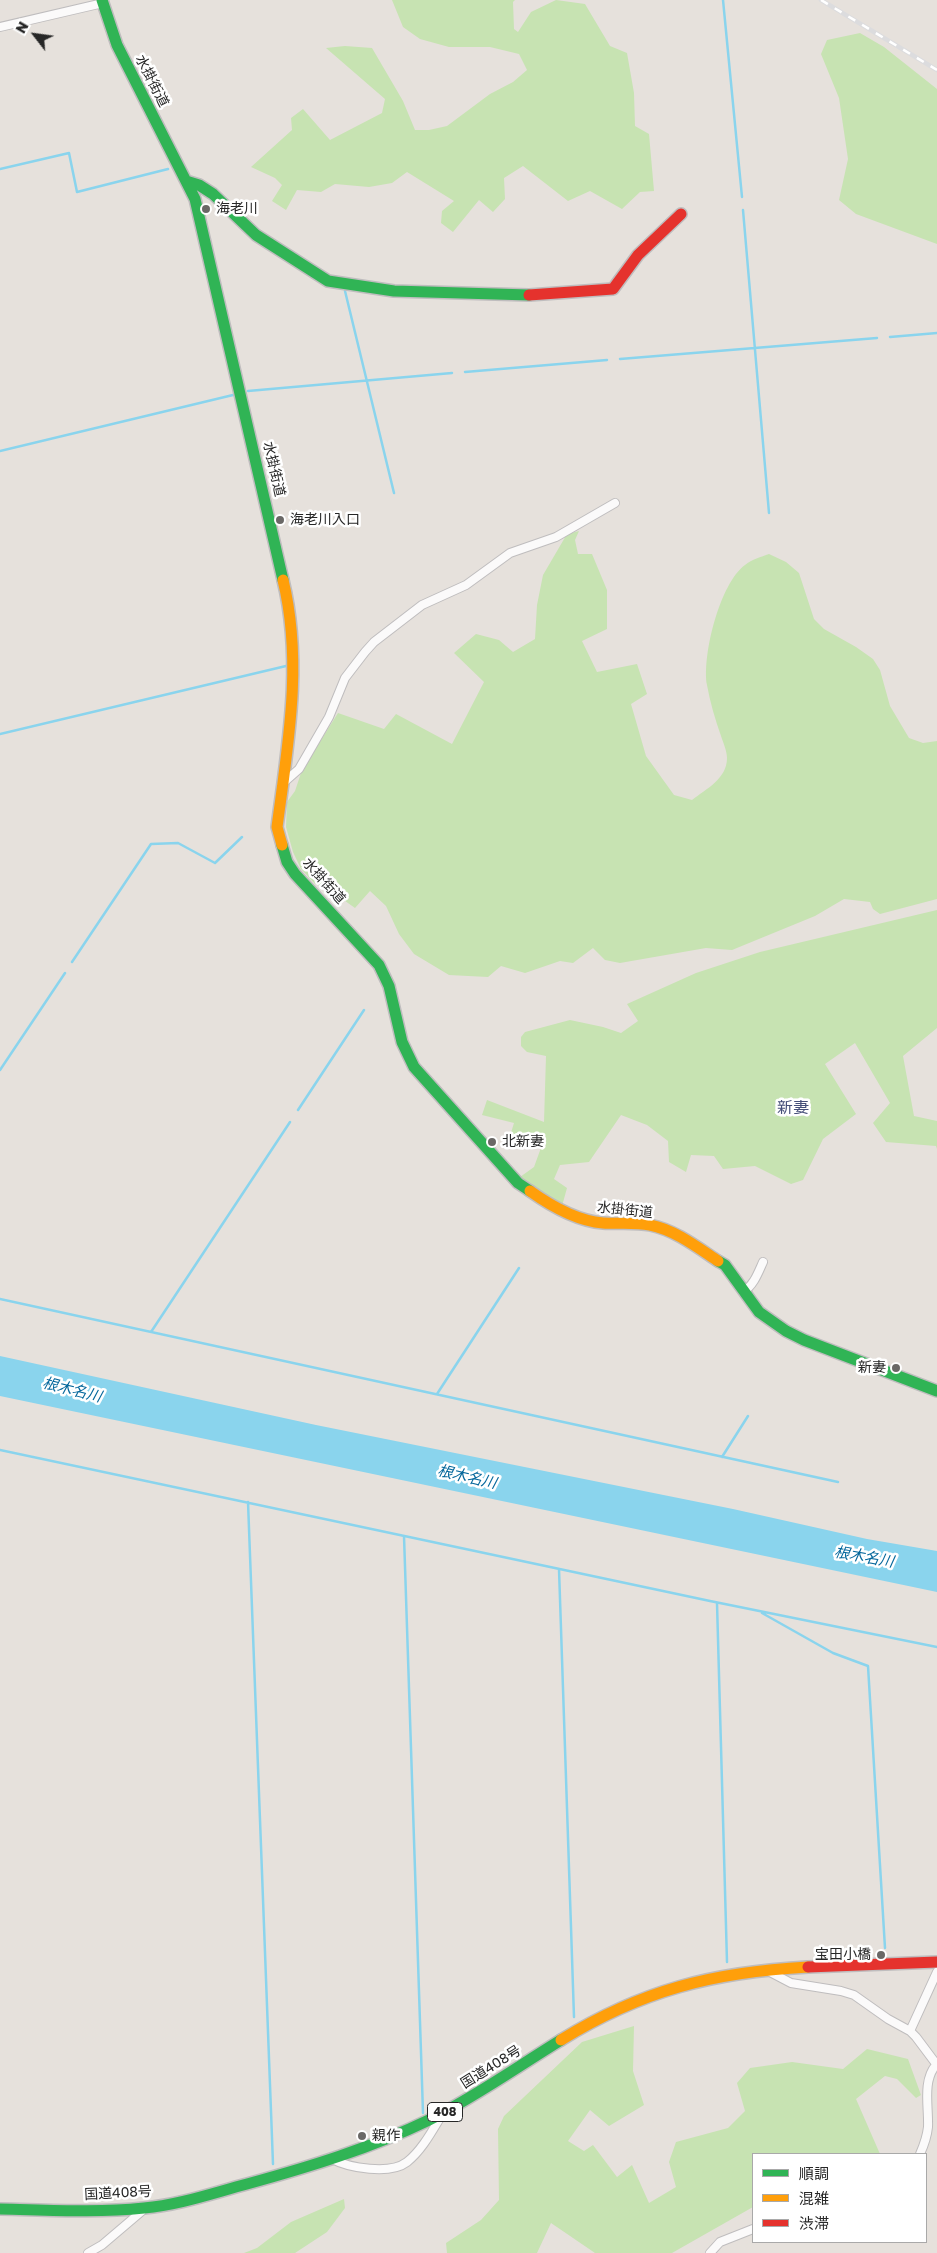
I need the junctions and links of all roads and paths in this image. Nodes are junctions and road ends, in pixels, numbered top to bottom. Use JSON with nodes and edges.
{"nodes":[{"id":1,"x":102,"y":2,"type":"edge"},
{"id":2,"x":0,"y":28,"type":"edge"},
{"id":3,"x":186,"y":181,"type":"junction"},
{"id":4,"x":681,"y":214,"type":"dead end"},
{"id":5,"x":615,"y":503,"type":"dead end"},
{"id":6,"x":282,"y":784,"type":"junction"},
{"id":7,"x":764,"y":1262,"type":"dead end"},
{"id":8,"x":743,"y":1292,"type":"junction"},
{"id":9,"x":937,"y":1391,"type":"edge"},
{"id":10,"x":937,"y":1962,"type":"edge"},
{"id":11,"x":766,"y":1970,"type":"junction"},
{"id":12,"x":937,"y":1972,"type":"edge"},
{"id":13,"x":910,"y":2031,"type":"junction"},
{"id":14,"x":937,"y":2065,"type":"edge"},
{"id":15,"x":445,"y":2112,"type":"junction"},
{"id":16,"x":920,"y":2153,"type":"edge"},
{"id":17,"x":330,"y":2158,"type":"junction"},
{"id":18,"x":145,"y":2208,"type":"junction"},
{"id":19,"x":0,"y":2209,"type":"edge"},
{"id":20,"x":752,"y":2229,"type":"edge"},
{"id":21,"x":98,"y":2250,"type":"edge"},
{"id":22,"x":88,"y":2253,"type":"edge"},
{"id":23,"x":710,"y":2253,"type":"edge"}],
"edges":[{"from":1,"to":2,"type":"street"},
{"from":1,"to":3,"type":"main road","name":"水掛街道"},
{"from":3,"to":4,"type":"main road"},
{"from":3,"to":6,"type":"main road","name":"水掛街道"},
{"from":5,"to":6,"type":"street"},
{"from":6,"to":8,"type":"main road","name":"水掛街道"},
{"from":7,"to":8,"type":"street"},
{"from":8,"to":9,"type":"main road","name":"水掛街道"},
{"from":10,"to":11,"type":"main road","name":"国道408号","number":"408"},
{"from":11,"to":13,"type":"street"},
{"from":11,"to":15,"type":"main road","name":"国道408号","number":"408"},
{"from":12,"to":13,"type":"street"},
{"from":13,"to":14,"type":"street"},
{"from":14,"to":16,"type":"street"},
{"from":15,"to":17,"type":"main road","name":"国道408号","number":"408"},
{"from":15,"to":17,"type":"street"},
{"from":17,"to":18,"type":"main road","name":"国道408号","number":"408"},
{"from":18,"to":19,"type":"main road","name":"国道408号","number":"408"},
{"from":18,"to":21,"type":"street"},
{"from":20,"to":23,"type":"street"},
{"from":21,"to":22,"type":"street"}]}
